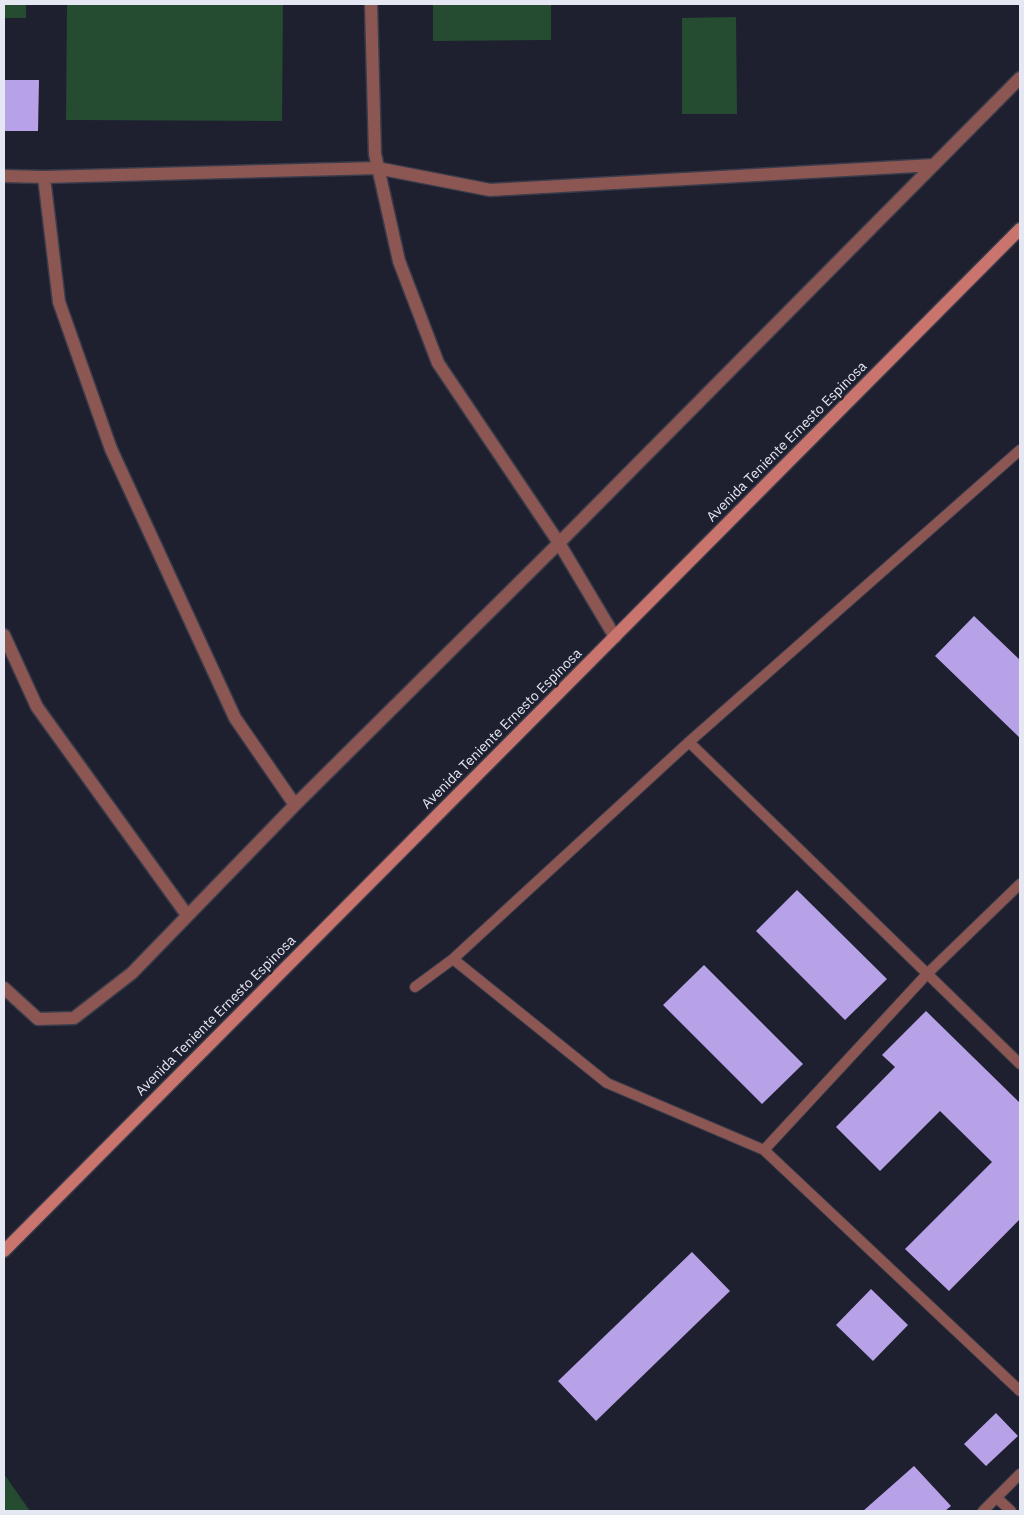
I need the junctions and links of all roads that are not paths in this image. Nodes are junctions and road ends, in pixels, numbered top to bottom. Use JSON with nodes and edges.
{"nodes":[{"id":1,"x":371,"y":4,"type":"edge"},
{"id":2,"x":1020,"y":78,"type":"edge"},
{"id":3,"x":934,"y":165,"type":"junction"},
{"id":4,"x":378,"y":168,"type":"junction"},
{"id":5,"x":4,"y":176,"type":"edge"},
{"id":6,"x":44,"y":177,"type":"junction"},
{"id":7,"x":1020,"y":229,"type":"edge"},
{"id":8,"x":1020,"y":450,"type":"edge"},
{"id":9,"x":559,"y":543,"type":"junction"},
{"id":10,"x":4,"y":635,"type":"edge"},
{"id":11,"x":615,"y":637,"type":"junction"},
{"id":12,"x":689,"y":742,"type":"junction"},
{"id":13,"x":295,"y":805,"type":"junction"},
{"id":14,"x":1020,"y":884,"type":"edge"},
{"id":15,"x":187,"y":916,"type":"junction"},
{"id":16,"x":453,"y":959,"type":"junction"},
{"id":17,"x":928,"y":973,"type":"junction"},
{"id":18,"x":415,"y":987,"type":"dead end"},
{"id":19,"x":4,"y":988,"type":"edge"},
{"id":20,"x":1020,"y":1064,"type":"edge"},
{"id":21,"x":764,"y":1150,"type":"junction"},
{"id":22,"x":4,"y":1251,"type":"edge"},
{"id":23,"x":1020,"y":1391,"type":"edge"},
{"id":24,"x":1020,"y":1474,"type":"edge"},
{"id":25,"x":997,"y":1498,"type":"junction"},
{"id":26,"x":983,"y":1511,"type":"edge"},
{"id":27,"x":1011,"y":1511,"type":"edge"}],
"edges":[{"from":1,"to":4,"type":"street"},
{"from":2,"to":3,"type":"street"},
{"from":3,"to":4,"type":"street"},
{"from":3,"to":9,"type":"street"},
{"from":4,"to":6,"type":"street"},
{"from":4,"to":9,"type":"street"},
{"from":5,"to":6,"type":"street"},
{"from":6,"to":13,"type":"street"},
{"from":7,"to":11,"type":"main road","name":"Avenida Teniente Ernesto Espinosa"},
{"from":8,"to":12,"type":"lane"},
{"from":9,"to":11,"type":"street"},
{"from":9,"to":13,"type":"street"},
{"from":10,"to":15,"type":"street"},
{"from":11,"to":22,"type":"main road","name":"Avenida Teniente Ernesto Espinosa"},
{"from":12,"to":16,"type":"lane"},
{"from":12,"to":17,"type":"lane"},
{"from":13,"to":15,"type":"street"},
{"from":14,"to":17,"type":"lane"},
{"from":15,"to":19,"type":"street"},
{"from":16,"to":18,"type":"lane"},
{"from":16,"to":21,"type":"lane"},
{"from":17,"to":20,"type":"lane"},
{"from":17,"to":21,"type":"lane"},
{"from":21,"to":23,"type":"lane"},
{"from":24,"to":25,"type":"lane"},
{"from":25,"to":26,"type":"lane"},
{"from":25,"to":27,"type":"lane"}]}
